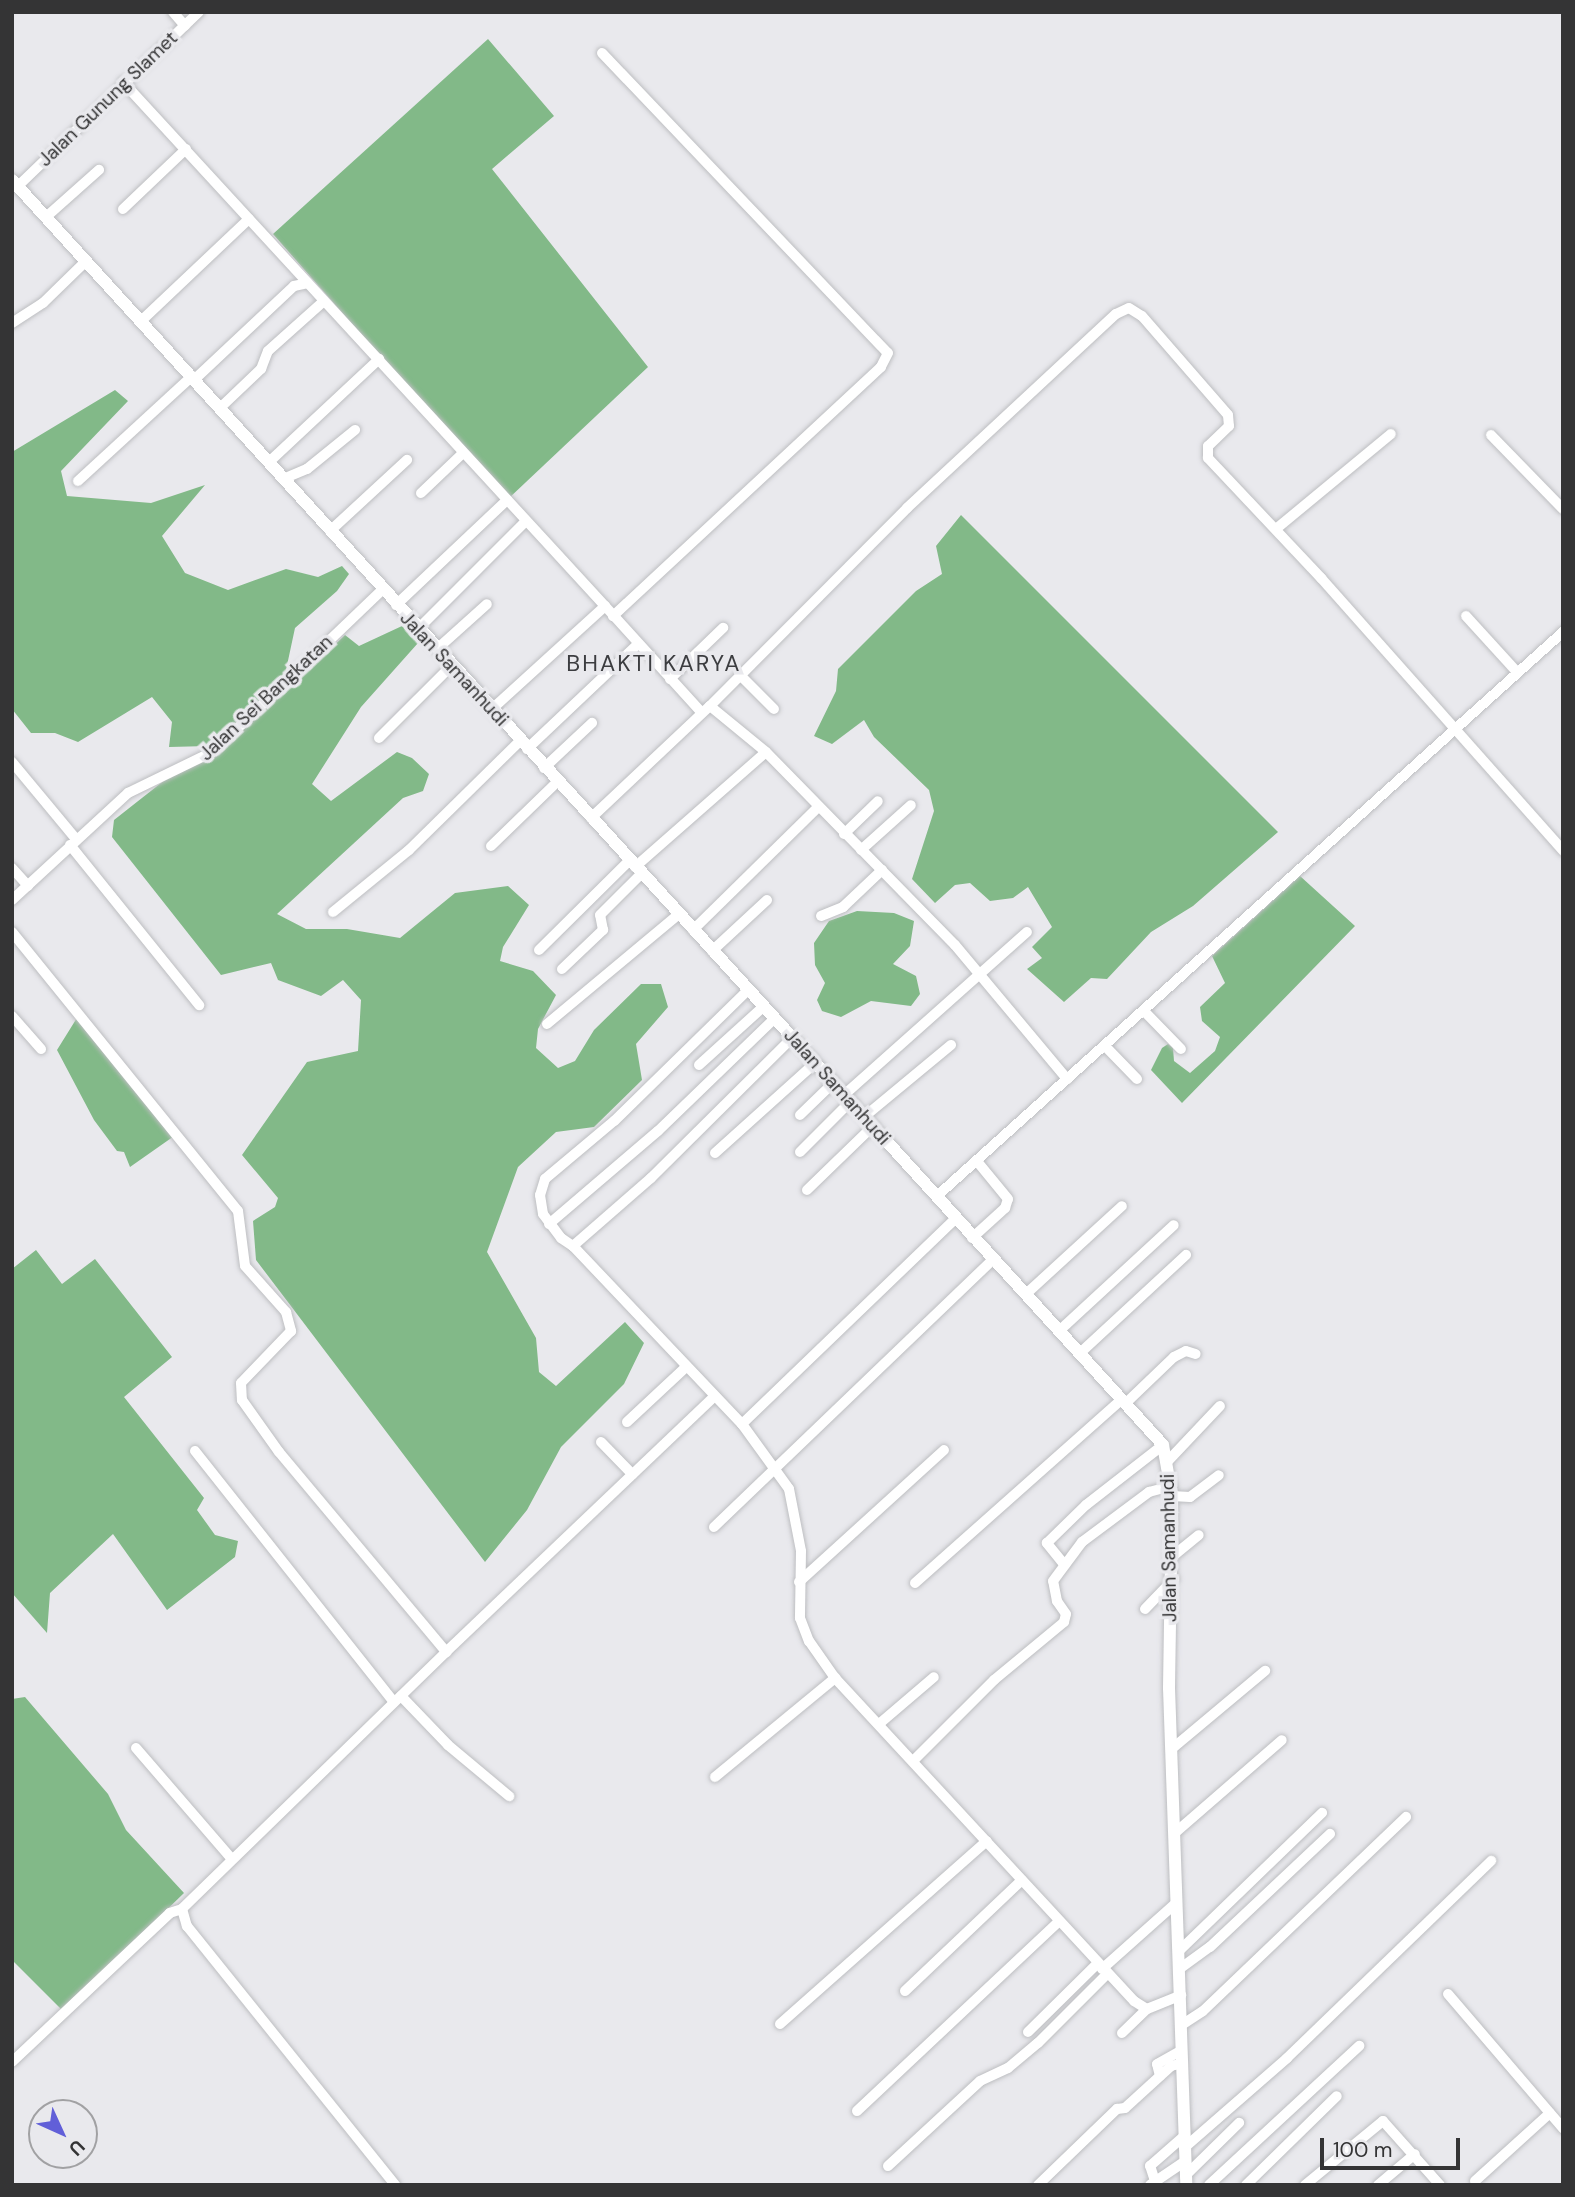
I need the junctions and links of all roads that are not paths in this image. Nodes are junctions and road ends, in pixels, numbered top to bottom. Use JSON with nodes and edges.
{"nodes":[{"id":1,"x":173,"y":12,"type":"edge"},
{"id":2,"x":199,"y":12,"type":"edge"},
{"id":3,"x":185,"y":26,"type":"junction"},
{"id":4,"x":602,"y":53,"type":"dead end"},
{"id":5,"x":123,"y":82,"type":"junction"},
{"id":6,"x":186,"y":149,"type":"junction"},
{"id":7,"x":99,"y":170,"type":"dead end"},
{"id":8,"x":15,"y":183,"type":"edge"},
{"id":9,"x":123,"y":209,"type":"dead end"},
{"id":10,"x":46,"y":217,"type":"junction"},
{"id":11,"x":249,"y":219,"type":"junction"},
{"id":12,"x":86,"y":261,"type":"junction"},
{"id":13,"x":308,"y":283,"type":"junction"},
{"id":14,"x":324,"y":301,"type":"junction"},
{"id":15,"x":140,"y":322,"type":"junction"},
{"id":16,"x":12,"y":323,"type":"edge"},
{"id":17,"x":379,"y":359,"type":"junction"},
{"id":18,"x":193,"y":378,"type":"junction"},
{"id":19,"x":220,"y":408,"type":"junction"},
{"id":20,"x":355,"y":430,"type":"dead end"},
{"id":21,"x":1391,"y":434,"type":"dead end"},
{"id":22,"x":1491,"y":436,"type":"dead end"},
{"id":23,"x":463,"y":453,"type":"junction"},
{"id":24,"x":407,"y":460,"type":"dead end"},
{"id":25,"x":269,"y":462,"type":"junction"},
{"id":26,"x":283,"y":479,"type":"junction"},
{"id":27,"x":78,"y":481,"type":"dead end"},
{"id":28,"x":421,"y":493,"type":"dead end"},
{"id":29,"x":507,"y":500,"type":"junction"},
{"id":30,"x":1563,"y":509,"type":"edge"},
{"id":31,"x":526,"y":521,"type":"junction"},
{"id":32,"x":1276,"y":528,"type":"junction"},
{"id":33,"x":330,"y":531,"type":"junction"},
{"id":34,"x":382,"y":590,"type":"junction"},
{"id":35,"x":487,"y":604,"type":"dead end"},
{"id":36,"x":396,"y":605,"type":"junction"},
{"id":37,"x":609,"y":611,"type":"junction"},
{"id":38,"x":1466,"y":616,"type":"dead end"},
{"id":39,"x":723,"y":628,"type":"dead end"},
{"id":40,"x":418,"y":629,"type":"junction"},
{"id":41,"x":1563,"y":632,"type":"edge"},
{"id":42,"x":636,"y":646,"type":"junction"},
{"id":43,"x":437,"y":649,"type":"junction"},
{"id":44,"x":452,"y":665,"type":"junction"},
{"id":45,"x":1517,"y":672,"type":"junction"},
{"id":46,"x":740,"y":675,"type":"junction"},
{"id":47,"x":670,"y":678,"type":"junction"},
{"id":48,"x":492,"y":709,"type":"junction"},
{"id":49,"x":774,"y":709,"type":"dead end"},
{"id":50,"x":706,"y":710,"type":"junction"},
{"id":51,"x":592,"y":723,"type":"dead end"},
{"id":52,"x":1454,"y":731,"type":"junction"},
{"id":53,"x":379,"y":738,"type":"dead end"},
{"id":54,"x":524,"y":745,"type":"junction"},
{"id":55,"x":766,"y":751,"type":"junction"},
{"id":56,"x":12,"y":762,"type":"edge"},
{"id":57,"x":544,"y":768,"type":"junction"},
{"id":58,"x":557,"y":782,"type":"junction"},
{"id":59,"x":878,"y":801,"type":"dead end"},
{"id":60,"x":911,"y":805,"type":"dead end"},
{"id":61,"x":818,"y":807,"type":"junction"},
{"id":62,"x":591,"y":818,"type":"junction"},
{"id":63,"x":844,"y":834,"type":"junction"},
{"id":64,"x":73,"y":842,"type":"junction"},
{"id":65,"x":491,"y":846,"type":"dead end"},
{"id":66,"x":862,"y":850,"type":"junction"},
{"id":67,"x":1563,"y":851,"type":"edge"},
{"id":68,"x":12,"y":868,"type":"edge"},
{"id":69,"x":635,"y":868,"type":"junction"},
{"id":70,"x":882,"y":870,"type":"junction"},
{"id":71,"x":28,"y":886,"type":"junction"},
{"id":72,"x":12,"y":900,"type":"edge"},
{"id":73,"x":767,"y":900,"type":"dead end"},
{"id":74,"x":333,"y":912,"type":"dead end"},
{"id":75,"x":678,"y":915,"type":"junction"},
{"id":76,"x":821,"y":916,"type":"dead end"},
{"id":77,"x":693,"y":930,"type":"junction"},
{"id":78,"x":12,"y":932,"type":"edge"},
{"id":79,"x":1027,"y":932,"type":"dead end"},
{"id":80,"x":539,"y":950,"type":"dead end"},
{"id":81,"x":712,"y":951,"type":"junction"},
{"id":82,"x":562,"y":969,"type":"dead end"},
{"id":83,"x":981,"y":974,"type":"junction"},
{"id":84,"x":748,"y":990,"type":"junction"},
{"id":85,"x":199,"y":1005,"type":"dead end"},
{"id":86,"x":764,"y":1007,"type":"junction"},
{"id":87,"x":1144,"y":1011,"type":"junction"},
{"id":88,"x":12,"y":1016,"type":"edge"},
{"id":89,"x":775,"y":1018,"type":"junction"},
{"id":90,"x":547,"y":1024,"type":"dead end"},
{"id":91,"x":792,"y":1038,"type":"junction"},
{"id":92,"x":951,"y":1045,"type":"dead end"},
{"id":93,"x":1105,"y":1046,"type":"junction"},
{"id":94,"x":41,"y":1049,"type":"dead end"},
{"id":95,"x":1181,"y":1049,"type":"dead end"},
{"id":96,"x":815,"y":1063,"type":"junction"},
{"id":97,"x":699,"y":1065,"type":"dead end"},
{"id":98,"x":1067,"y":1079,"type":"junction"},
{"id":99,"x":1137,"y":1079,"type":"dead end"},
{"id":100,"x":833,"y":1083,"type":"junction"},
{"id":101,"x":847,"y":1099,"type":"junction"},
{"id":102,"x":800,"y":1115,"type":"dead end"},
{"id":103,"x":869,"y":1121,"type":"junction"},
{"id":104,"x":800,"y":1152,"type":"dead end"},
{"id":105,"x":715,"y":1153,"type":"dead end"},
{"id":106,"x":976,"y":1160,"type":"junction"},
{"id":107,"x":807,"y":1190,"type":"dead end"},
{"id":108,"x":937,"y":1196,"type":"junction"},
{"id":109,"x":1122,"y":1206,"type":"dead end"},
{"id":110,"x":956,"y":1218,"type":"junction"},
{"id":111,"x":550,"y":1224,"type":"junction"},
{"id":112,"x":1174,"y":1225,"type":"dead end"},
{"id":113,"x":972,"y":1237,"type":"junction"},
{"id":114,"x":573,"y":1246,"type":"junction"},
{"id":115,"x":1186,"y":1255,"type":"dead end"},
{"id":116,"x":993,"y":1259,"type":"junction"},
{"id":117,"x":1026,"y":1294,"type":"junction"},
{"id":118,"x":1059,"y":1331,"type":"junction"},
{"id":119,"x":1079,"y":1354,"type":"junction"},
{"id":120,"x":1196,"y":1354,"type":"dead end"},
{"id":121,"x":686,"y":1367,"type":"junction"},
{"id":122,"x":715,"y":1396,"type":"junction"},
{"id":123,"x":1125,"y":1401,"type":"junction"},
{"id":124,"x":1220,"y":1406,"type":"dead end"},
{"id":125,"x":627,"y":1422,"type":"dead end"},
{"id":126,"x":742,"y":1424,"type":"junction"},
{"id":127,"x":601,"y":1442,"type":"dead end"},
{"id":128,"x":1163,"y":1445,"type":"junction"},
{"id":129,"x":944,"y":1450,"type":"dead end"},
{"id":130,"x":195,"y":1451,"type":"dead end"},
{"id":131,"x":1167,"y":1462,"type":"junction"},
{"id":132,"x":775,"y":1468,"type":"junction"},
{"id":133,"x":632,"y":1474,"type":"junction"},
{"id":134,"x":1219,"y":1475,"type":"dead end"},
{"id":135,"x":1172,"y":1491,"type":"junction"},
{"id":136,"x":714,"y":1527,"type":"dead end"},
{"id":137,"x":1199,"y":1535,"type":"dead end"},
{"id":138,"x":1173,"y":1556,"type":"junction"},
{"id":139,"x":1063,"y":1563,"type":"junction"},
{"id":140,"x":1174,"y":1579,"type":"junction"},
{"id":141,"x":799,"y":1582,"type":"junction"},
{"id":142,"x":915,"y":1583,"type":"dead end"},
{"id":143,"x":1145,"y":1609,"type":"dead end"},
{"id":144,"x":446,"y":1652,"type":"junction"},
{"id":145,"x":1265,"y":1671,"type":"dead end"},
{"id":146,"x":934,"y":1677,"type":"dead end"},
{"id":147,"x":835,"y":1678,"type":"junction"},
{"id":148,"x":398,"y":1699,"type":"junction"},
{"id":149,"x":879,"y":1724,"type":"junction"},
{"id":150,"x":1282,"y":1740,"type":"dead end"},
{"id":151,"x":1174,"y":1747,"type":"junction"},
{"id":152,"x":136,"y":1748,"type":"dead end"},
{"id":153,"x":913,"y":1761,"type":"junction"},
{"id":154,"x":715,"y":1777,"type":"dead end"},
{"id":155,"x":509,"y":1796,"type":"dead end"},
{"id":156,"x":1322,"y":1813,"type":"dead end"},
{"id":157,"x":1406,"y":1816,"type":"dead end"},
{"id":158,"x":1176,"y":1832,"type":"junction"},
{"id":159,"x":1330,"y":1834,"type":"dead end"},
{"id":160,"x":987,"y":1841,"type":"junction"},
{"id":161,"x":230,"y":1857,"type":"junction"},
{"id":162,"x":1491,"y":1861,"type":"dead end"},
{"id":163,"x":1022,"y":1880,"type":"junction"},
{"id":164,"x":1175,"y":1904,"type":"junction"},
{"id":165,"x":182,"y":1909,"type":"junction"},
{"id":166,"x":1059,"y":1921,"type":"junction"},
{"id":167,"x":1178,"y":1951,"type":"junction"},
{"id":168,"x":1102,"y":1969,"type":"junction"},
{"id":169,"x":1178,"y":1970,"type":"junction"},
{"id":170,"x":905,"y":1991,"type":"dead end"},
{"id":171,"x":1448,"y":1994,"type":"dead end"},
{"id":172,"x":1181,"y":1995,"type":"junction"},
{"id":173,"x":1147,"y":2009,"type":"junction"},
{"id":174,"x":780,"y":2024,"type":"dead end"},
{"id":175,"x":1180,"y":2026,"type":"junction"},
{"id":176,"x":1028,"y":2032,"type":"dead end"},
{"id":177,"x":1122,"y":2033,"type":"dead end"},
{"id":178,"x":1359,"y":2046,"type":"dead end"},
{"id":179,"x":1180,"y":2057,"type":"junction"},
{"id":180,"x":12,"y":2062,"type":"edge"},
{"id":181,"x":1337,"y":2096,"type":"dead end"},
{"id":182,"x":856,"y":2110,"type":"dead end"},
{"id":183,"x":1550,"y":2113,"type":"junction"},
{"id":184,"x":1239,"y":2123,"type":"dead end"},
{"id":185,"x":1563,"y":2128,"type":"edge"},
{"id":186,"x":1184,"y":2143,"type":"junction"},
{"id":187,"x":1415,"y":2154,"type":"junction"},
{"id":188,"x":1184,"y":2162,"type":"junction"},
{"id":189,"x":888,"y":2166,"type":"dead end"},
{"id":190,"x":1186,"y":2180,"type":"edge"},
{"id":191,"x":1475,"y":2180,"type":"dead end"},
{"id":192,"x":1152,"y":2183,"type":"edge"},
{"id":193,"x":395,"y":2185,"type":"edge"},
{"id":194,"x":1038,"y":2185,"type":"edge"},
{"id":195,"x":1209,"y":2185,"type":"edge"},
{"id":196,"x":1246,"y":2185,"type":"edge"},
{"id":197,"x":1305,"y":2185,"type":"edge"},
{"id":198,"x":1378,"y":2185,"type":"edge"},
{"id":199,"x":1440,"y":2185,"type":"edge"}],
"edges":[{"from":1,"to":3,"type":"street"},
{"from":2,"to":3,"type":"street","name":"Jalan Gunung Slamet"},
{"from":3,"to":5,"type":"street","name":"Jalan Gunung Slamet"},
{"from":4,"to":37,"type":"street"},
{"from":5,"to":6,"type":"street"},
{"from":5,"to":8,"type":"street","name":"Jalan Gunung Slamet"},
{"from":6,"to":9,"type":"street"},
{"from":6,"to":11,"type":"street"},
{"from":7,"to":10,"type":"street"},
{"from":8,"to":10,"type":"street","name":"Jalan Samanhudi"},
{"from":10,"to":12,"type":"street","name":"Jalan Samanhudi"},
{"from":11,"to":13,"type":"street"},
{"from":11,"to":15,"type":"street"},
{"from":12,"to":15,"type":"street","name":"Jalan Samanhudi"},
{"from":12,"to":16,"type":"street"},
{"from":13,"to":14,"type":"street"},
{"from":13,"to":18,"type":"street"},
{"from":14,"to":17,"type":"street"},
{"from":14,"to":19,"type":"street"},
{"from":15,"to":18,"type":"street","name":"Jalan Samanhudi"},
{"from":17,"to":23,"type":"street"},
{"from":17,"to":25,"type":"street"},
{"from":18,"to":19,"type":"street","name":"Jalan Samanhudi"},
{"from":18,"to":27,"type":"street"},
{"from":19,"to":25,"type":"street","name":"Jalan Samanhudi"},
{"from":20,"to":26,"type":"street"},
{"from":21,"to":32,"type":"street"},
{"from":22,"to":30,"type":"street"},
{"from":23,"to":28,"type":"street"},
{"from":23,"to":29,"type":"street"},
{"from":24,"to":33,"type":"street"},
{"from":25,"to":26,"type":"street","name":"Jalan Samanhudi"},
{"from":26,"to":33,"type":"street","name":"Jalan Samanhudi"},
{"from":29,"to":31,"type":"street"},
{"from":29,"to":36,"type":"street"},
{"from":31,"to":37,"type":"street"},
{"from":31,"to":40,"type":"street"},
{"from":32,"to":46,"type":"street"},
{"from":32,"to":52,"type":"street"},
{"from":33,"to":34,"type":"street","name":"Jalan Samanhudi"},
{"from":34,"to":36,"type":"street","name":"Jalan Samanhudi"},
{"from":34,"to":64,"type":"street","name":"Jalan Sei Bangkatan"},
{"from":35,"to":43,"type":"street"},
{"from":36,"to":40,"type":"street","name":"Jalan Samanhudi"},
{"from":37,"to":42,"type":"street"},
{"from":37,"to":48,"type":"street"},
{"from":38,"to":45,"type":"street"},
{"from":39,"to":47,"type":"street"},
{"from":40,"to":43,"type":"street","name":"Jalan Samanhudi"},
{"from":41,"to":45,"type":"street"},
{"from":42,"to":47,"type":"street"},
{"from":42,"to":54,"type":"street"},
{"from":43,"to":44,"type":"street","name":"Jalan Samanhudi"},
{"from":44,"to":48,"type":"street","name":"Jalan Samanhudi"},
{"from":44,"to":53,"type":"street"},
{"from":45,"to":52,"type":"street"},
{"from":46,"to":49,"type":"street"},
{"from":46,"to":50,"type":"street"},
{"from":47,"to":50,"type":"street"},
{"from":48,"to":54,"type":"street","name":"Jalan Samanhudi"},
{"from":50,"to":55,"type":"street"},
{"from":50,"to":62,"type":"street"},
{"from":51,"to":57,"type":"street"},
{"from":52,"to":67,"type":"street"},
{"from":52,"to":87,"type":"street"},
{"from":54,"to":57,"type":"street","name":"Jalan Samanhudi"},
{"from":54,"to":74,"type":"street"},
{"from":55,"to":61,"type":"street"},
{"from":55,"to":69,"type":"street"},
{"from":56,"to":64,"type":"street"},
{"from":57,"to":58,"type":"street","name":"Jalan Samanhudi"},
{"from":58,"to":62,"type":"street","name":"Jalan Samanhudi"},
{"from":58,"to":65,"type":"street"},
{"from":59,"to":63,"type":"street"},
{"from":60,"to":66,"type":"street"},
{"from":61,"to":63,"type":"street"},
{"from":61,"to":77,"type":"street"},
{"from":62,"to":69,"type":"street","name":"Jalan Samanhudi"},
{"from":63,"to":66,"type":"street"},
{"from":64,"to":71,"type":"street","name":"Jalan Sei Bangkatan"},
{"from":64,"to":85,"type":"street"},
{"from":66,"to":70,"type":"street"},
{"from":68,"to":71,"type":"street"},
{"from":69,"to":75,"type":"street","name":"Jalan Samanhudi"},
{"from":69,"to":80,"type":"street"},
{"from":69,"to":82,"type":"street"},
{"from":70,"to":76,"type":"street"},
{"from":70,"to":83,"type":"street"},
{"from":71,"to":72,"type":"street","name":"Jalan Sei Bangkatan"},
{"from":73,"to":81,"type":"street"},
{"from":75,"to":77,"type":"street","name":"Jalan Samanhudi"},
{"from":75,"to":90,"type":"street"},
{"from":77,"to":81,"type":"street","name":"Jalan Samanhudi"},
{"from":78,"to":144,"type":"street"},
{"from":79,"to":83,"type":"street"},
{"from":81,"to":84,"type":"street","name":"Jalan Samanhudi"},
{"from":83,"to":98,"type":"street"},
{"from":83,"to":101,"type":"street"},
{"from":84,"to":86,"type":"street","name":"Jalan Samanhudi"},
{"from":84,"to":111,"type":"street"},
{"from":86,"to":89,"type":"street","name":"Jalan Samanhudi"},
{"from":86,"to":97,"type":"street"},
{"from":87,"to":93,"type":"street"},
{"from":87,"to":95,"type":"street"},
{"from":88,"to":94,"type":"street"},
{"from":89,"to":91,"type":"street","name":"Jalan Samanhudi"},
{"from":89,"to":111,"type":"street"},
{"from":91,"to":96,"type":"street","name":"Jalan Samanhudi"},
{"from":91,"to":114,"type":"street"},
{"from":92,"to":103,"type":"street"},
{"from":93,"to":98,"type":"street"},
{"from":93,"to":99,"type":"street"},
{"from":96,"to":100,"type":"street","name":"Jalan Samanhudi"},
{"from":96,"to":105,"type":"street"},
{"from":98,"to":106,"type":"street"},
{"from":100,"to":101,"type":"street","name":"Jalan Samanhudi"},
{"from":100,"to":102,"type":"street"},
{"from":101,"to":103,"type":"street","name":"Jalan Samanhudi"},
{"from":101,"to":104,"type":"street"},
{"from":103,"to":107,"type":"street"},
{"from":103,"to":108,"type":"street","name":"Jalan Samanhudi"},
{"from":106,"to":108,"type":"street"},
{"from":106,"to":113,"type":"street"},
{"from":108,"to":110,"type":"street","name":"Jalan Samanhudi"},
{"from":109,"to":117,"type":"street"},
{"from":110,"to":113,"type":"street","name":"Jalan Samanhudi"},
{"from":110,"to":126,"type":"street"},
{"from":111,"to":114,"type":"street"},
{"from":112,"to":118,"type":"street"},
{"from":113,"to":116,"type":"street","name":"Jalan Samanhudi"},
{"from":114,"to":121,"type":"street"},
{"from":115,"to":119,"type":"street"},
{"from":116,"to":117,"type":"street","name":"Jalan Samanhudi"},
{"from":116,"to":132,"type":"street"},
{"from":117,"to":118,"type":"street","name":"Jalan Samanhudi"},
{"from":118,"to":119,"type":"street","name":"Jalan Samanhudi"},
{"from":119,"to":123,"type":"street","name":"Jalan Samanhudi"},
{"from":120,"to":123,"type":"street"},
{"from":121,"to":122,"type":"street"},
{"from":121,"to":125,"type":"street"},
{"from":122,"to":126,"type":"street"},
{"from":122,"to":133,"type":"street"},
{"from":123,"to":128,"type":"street","name":"Jalan Samanhudi"},
{"from":123,"to":142,"type":"street"},
{"from":124,"to":131,"type":"street"},
{"from":126,"to":132,"type":"street"},
{"from":127,"to":133,"type":"street"},
{"from":128,"to":131,"type":"street","name":"Jalan Samanhudi"},
{"from":128,"to":139,"type":"street"},
{"from":129,"to":141,"type":"street"},
{"from":130,"to":148,"type":"street"},
{"from":131,"to":135,"type":"street","name":"Jalan Samanhudi"},
{"from":132,"to":136,"type":"street"},
{"from":132,"to":141,"type":"street"},
{"from":133,"to":144,"type":"street"},
{"from":134,"to":135,"type":"street"},
{"from":135,"to":138,"type":"street","name":"Jalan Samanhudi"},
{"from":135,"to":139,"type":"street"},
{"from":137,"to":138,"type":"street"},
{"from":138,"to":140,"type":"street","name":"Jalan Samanhudi"},
{"from":139,"to":153,"type":"street"},
{"from":140,"to":143,"type":"street"},
{"from":140,"to":151,"type":"street","name":"Jalan Samanhudi"},
{"from":141,"to":147,"type":"street"},
{"from":144,"to":148,"type":"street"},
{"from":145,"to":151,"type":"street"},
{"from":146,"to":149,"type":"street"},
{"from":147,"to":149,"type":"street"},
{"from":147,"to":154,"type":"street"},
{"from":148,"to":155,"type":"street"},
{"from":148,"to":161,"type":"street"},
{"from":149,"to":153,"type":"street"},
{"from":150,"to":158,"type":"street"},
{"from":151,"to":158,"type":"street","name":"Jalan Samanhudi"},
{"from":152,"to":161,"type":"street"},
{"from":153,"to":160,"type":"street"},
{"from":156,"to":167,"type":"street"},
{"from":157,"to":175,"type":"street"},
{"from":158,"to":164,"type":"street","name":"Jalan Samanhudi"},
{"from":159,"to":169,"type":"street"},
{"from":160,"to":163,"type":"street"},
{"from":160,"to":174,"type":"street"},
{"from":161,"to":165,"type":"street"},
{"from":162,"to":186,"type":"street"},
{"from":163,"to":166,"type":"street"},
{"from":163,"to":170,"type":"street"},
{"from":164,"to":167,"type":"street","name":"Jalan Samanhudi"},
{"from":164,"to":168,"type":"street"},
{"from":165,"to":180,"type":"street"},
{"from":165,"to":193,"type":"street"},
{"from":166,"to":168,"type":"street"},
{"from":166,"to":182,"type":"street"},
{"from":167,"to":169,"type":"street","name":"Jalan Samanhudi"},
{"from":168,"to":173,"type":"street"},
{"from":168,"to":176,"type":"street"},
{"from":168,"to":189,"type":"street"},
{"from":169,"to":172,"type":"street","name":"Jalan Samanhudi"},
{"from":171,"to":183,"type":"street"},
{"from":172,"to":173,"type":"street"},
{"from":172,"to":175,"type":"street","name":"Jalan Samanhudi"},
{"from":173,"to":177,"type":"street"},
{"from":175,"to":179,"type":"street","name":"Jalan Samanhudi"},
{"from":178,"to":195,"type":"street"},
{"from":179,"to":186,"type":"street","name":"Jalan Samanhudi"},
{"from":179,"to":194,"type":"street"},
{"from":181,"to":196,"type":"street"},
{"from":183,"to":185,"type":"street"},
{"from":183,"to":191,"type":"street"},
{"from":184,"to":190,"type":"street"},
{"from":186,"to":188,"type":"street","name":"Jalan Samanhudi"},
{"from":186,"to":192,"type":"street"},
{"from":187,"to":197,"type":"street"},
{"from":187,"to":198,"type":"street"},
{"from":187,"to":199,"type":"street"},
{"from":188,"to":190,"type":"street","name":"Jalan Samanhudi"},
{"from":188,"to":192,"type":"street"}]}
